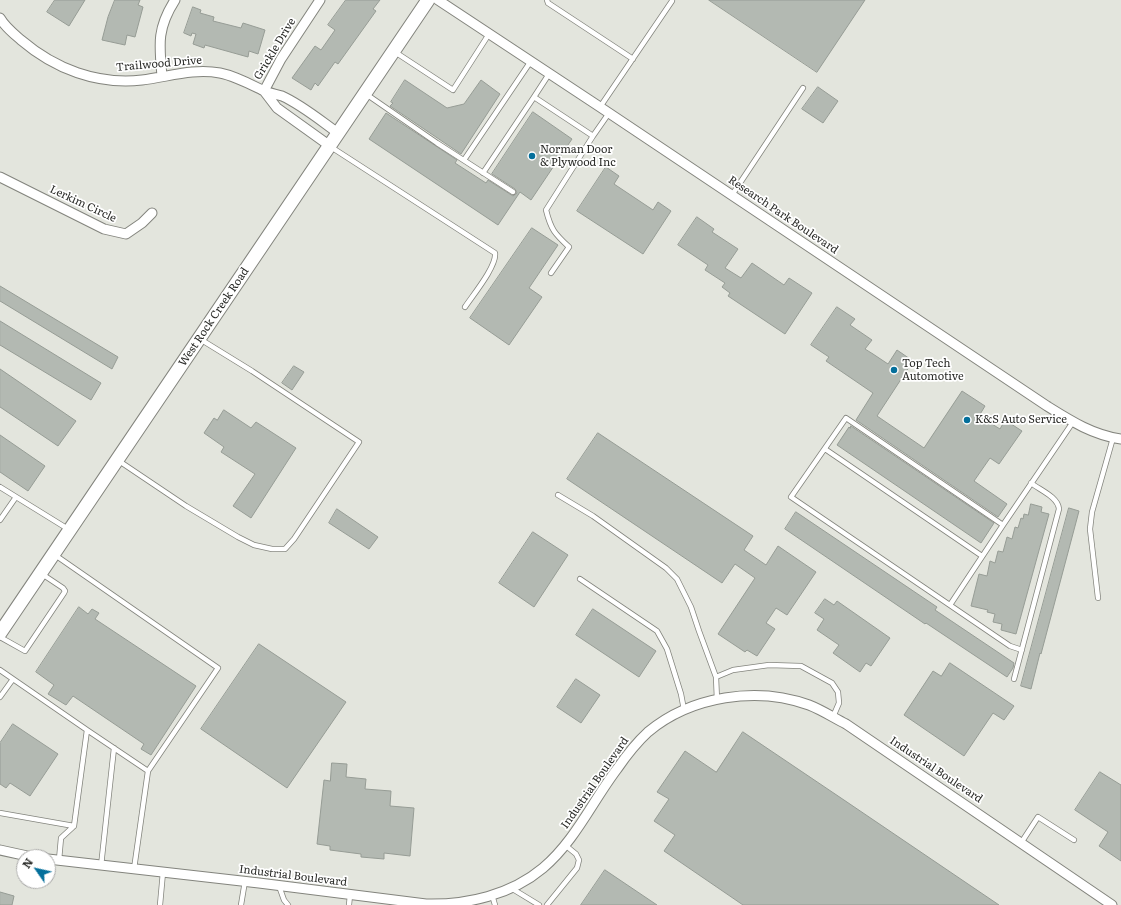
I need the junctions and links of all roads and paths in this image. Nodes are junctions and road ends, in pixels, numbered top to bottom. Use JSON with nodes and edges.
{"nodes":[{"id":1,"x":175,"y":0,"type":"edge"},
{"id":2,"x":320,"y":0,"type":"edge"},
{"id":3,"x":428,"y":0,"type":"edge"},
{"id":4,"x":438,"y":0,"type":"edge"},
{"id":5,"x":547,"y":0,"type":"edge"},
{"id":6,"x":672,"y":1,"type":"edge"},
{"id":7,"x":0,"y":18,"type":"edge"},
{"id":8,"x":489,"y":34,"type":"junction"},
{"id":9,"x":393,"y":51,"type":"junction"},
{"id":10,"x":633,"y":59,"type":"junction"},
{"id":11,"x":531,"y":62,"type":"junction"},
{"id":12,"x":549,"y":74,"type":"junction"},
{"id":13,"x":162,"y":76,"type":"junction"},
{"id":14,"x":803,"y":88,"type":"dead end"},
{"id":15,"x":264,"y":91,"type":"junction"},
{"id":16,"x":365,"y":93,"type":"junction"},
{"id":17,"x":534,"y":98,"type":"junction"},
{"id":18,"x":600,"y":107,"type":"junction"},
{"id":19,"x":609,"y":113,"type":"junction"},
{"id":20,"x":338,"y":133,"type":"junction"},
{"id":21,"x":593,"y":136,"type":"junction"},
{"id":22,"x":330,"y":146,"type":"junction"},
{"id":23,"x":464,"y":160,"type":"junction"},
{"id":24,"x":483,"y":173,"type":"junction"},
{"id":25,"x":0,"y":178,"type":"edge"},
{"id":26,"x":513,"y":192,"type":"dead end"},
{"id":27,"x":732,"y":196,"type":"junction"},
{"id":28,"x":152,"y":213,"type":"dead end"},
{"id":29,"x":551,"y":273,"type":"dead end"},
{"id":30,"x":465,"y":307,"type":"dead end"},
{"id":31,"x":199,"y":339,"type":"junction"},
{"id":32,"x":1073,"y":422,"type":"junction"},
{"id":33,"x":1117,"y":438,"type":"edge"},
{"id":34,"x":825,"y":449,"type":"junction"},
{"id":35,"x":117,"y":460,"type":"junction"},
{"id":36,"x":1031,"y":483,"type":"junction"},
{"id":37,"x":0,"y":486,"type":"edge"},
{"id":38,"x":558,"y":494,"type":"dead end"},
{"id":39,"x":16,"y":497,"type":"junction"},
{"id":40,"x":0,"y":520,"type":"edge"},
{"id":41,"x":1003,"y":525,"type":"junction"},
{"id":42,"x":70,"y":530,"type":"junction"},
{"id":43,"x":54,"y":554,"type":"junction"},
{"id":44,"x":982,"y":556,"type":"junction"},
{"id":45,"x":41,"y":573,"type":"junction"},
{"id":46,"x":580,"y":579,"type":"dead end"},
{"id":47,"x":1098,"y":598,"type":"dead end"},
{"id":48,"x":950,"y":605,"type":"junction"},
{"id":49,"x":0,"y":633,"type":"edge"},
{"id":50,"x":0,"y":637,"type":"edge"},
{"id":51,"x":1022,"y":650,"type":"junction"},
{"id":52,"x":0,"y":670,"type":"edge"},
{"id":53,"x":716,"y":677,"type":"junction"},
{"id":54,"x":13,"y":679,"type":"junction"},
{"id":55,"x":1014,"y":680,"type":"dead end"},
{"id":56,"x":0,"y":697,"type":"edge"},
{"id":57,"x":717,"y":700,"type":"junction"},
{"id":58,"x":684,"y":710,"type":"junction"},
{"id":59,"x":833,"y":717,"type":"junction"},
{"id":60,"x":87,"y":730,"type":"junction"},
{"id":61,"x":114,"y":748,"type":"junction"},
{"id":62,"x":148,"y":771,"type":"junction"},
{"id":63,"x":0,"y":813,"type":"edge"},
{"id":64,"x":74,"y":826,"type":"junction"},
{"id":65,"x":1074,"y":840,"type":"dead end"},
{"id":66,"x":1021,"y":843,"type":"junction"},
{"id":67,"x":565,"y":845,"type":"junction"},
{"id":68,"x":0,"y":850,"type":"edge"},
{"id":69,"x":16,"y":854,"type":"edge"},
{"id":70,"x":56,"y":860,"type":"edge"},
{"id":71,"x":59,"y":860,"type":"junction"},
{"id":72,"x":101,"y":866,"type":"junction"},
{"id":73,"x":134,"y":869,"type":"junction"},
{"id":74,"x":163,"y":872,"type":"junction"},
{"id":75,"x":245,"y":881,"type":"junction"},
{"id":76,"x":279,"y":886,"type":"junction"},
{"id":77,"x":511,"y":888,"type":"junction"},
{"id":78,"x":350,"y":895,"type":"junction"},
{"id":79,"x":492,"y":895,"type":"junction"},
{"id":80,"x":160,"y":905,"type":"edge"},
{"id":81,"x":242,"y":905,"type":"edge"},
{"id":82,"x":288,"y":905,"type":"edge"},
{"id":83,"x":349,"y":905,"type":"edge"},
{"id":84,"x":426,"y":905,"type":"edge"},
{"id":85,"x":495,"y":905,"type":"edge"},
{"id":86,"x":538,"y":905,"type":"edge"},
{"id":87,"x":547,"y":905,"type":"edge"},
{"id":88,"x":1112,"y":905,"type":"edge"}],
"edges":[{"from":1,"to":13,"type":"street"},
{"from":2,"to":15,"type":"street","name":"Grickle Drive"},
{"from":3,"to":9,"type":"main road","name":"West Rock Creek Road"},
{"from":4,"to":8,"type":"street","name":"Research Park Boulevard"},
{"from":5,"to":10,"type":"lane"},
{"from":6,"to":10,"type":"lane"},
{"from":7,"to":13,"type":"street","name":"Trailwood Drive"},
{"from":8,"to":9,"type":"lane"},
{"from":8,"to":11,"type":"street","name":"Research Park Boulevard"},
{"from":9,"to":16,"type":"main road","name":"West Rock Creek Road"},
{"from":10,"to":18,"type":"lane"},
{"from":11,"to":12,"type":"street","name":"Research Park Boulevard"},
{"from":11,"to":23,"type":"lane"},
{"from":12,"to":17,"type":"lane"},
{"from":12,"to":18,"type":"street","name":"Research Park Boulevard"},
{"from":13,"to":15,"type":"street","name":"Trailwood Drive"},
{"from":14,"to":27,"type":"lane"},
{"from":15,"to":20,"type":"street","name":"Trailwood Drive"},
{"from":15,"to":22,"type":"street","name":"Trailwood Drive"},
{"from":16,"to":20,"type":"main road","name":"West Rock Creek Road"},
{"from":16,"to":23,"type":"lane"},
{"from":17,"to":21,"type":"lane"},
{"from":17,"to":24,"type":"lane"},
{"from":18,"to":19,"type":"street","name":"Research Park Boulevard"},
{"from":19,"to":21,"type":"lane"},
{"from":19,"to":27,"type":"street","name":"Research Park Boulevard"},
{"from":20,"to":22,"type":"main road","name":"West Rock Creek Road"},
{"from":21,"to":29,"type":"lane"},
{"from":22,"to":30,"type":"lane"},
{"from":22,"to":31,"type":"main road","name":"West Rock Creek Road"},
{"from":23,"to":24,"type":"lane"},
{"from":24,"to":26,"type":"lane"},
{"from":25,"to":28,"type":"street","name":"Lerkim Circle"},
{"from":27,"to":32,"type":"street","name":"Research Park Boulevard"},
{"from":31,"to":35,"type":"main road","name":"West Rock Creek Road"},
{"from":31,"to":35,"type":"lane"},
{"from":32,"to":33,"type":"street","name":"Research Park Boulevard"},
{"from":32,"to":36,"type":"lane"},
{"from":33,"to":47,"type":"lane"},
{"from":34,"to":41,"type":"lane"},
{"from":34,"to":44,"type":"lane"},
{"from":34,"to":48,"type":"lane"},
{"from":35,"to":42,"type":"main road","name":"West Rock Creek Road"},
{"from":36,"to":41,"type":"lane"},
{"from":36,"to":51,"type":"lane"},
{"from":37,"to":39,"type":"lane"},
{"from":38,"to":53,"type":"lane"},
{"from":39,"to":40,"type":"lane"},
{"from":39,"to":42,"type":"lane"},
{"from":41,"to":44,"type":"lane"},
{"from":42,"to":43,"type":"main road","name":"West Rock Creek Road"},
{"from":43,"to":45,"type":"main road","name":"West Rock Creek Road"},
{"from":43,"to":62,"type":"lane"},
{"from":44,"to":48,"type":"lane"},
{"from":45,"to":49,"type":"main road","name":"West Rock Creek Road"},
{"from":45,"to":50,"type":"lane"},
{"from":46,"to":58,"type":"lane"},
{"from":48,"to":51,"type":"lane"},
{"from":51,"to":55,"type":"lane"},
{"from":52,"to":54,"type":"lane"},
{"from":53,"to":57,"type":"lane"},
{"from":53,"to":59,"type":"lane"},
{"from":54,"to":56,"type":"lane"},
{"from":54,"to":60,"type":"lane"},
{"from":57,"to":58,"type":"street","name":"Industrial Boulevard"},
{"from":57,"to":59,"type":"street","name":"Industrial Boulevard"},
{"from":58,"to":67,"type":"street","name":"Industrial Boulevard"},
{"from":59,"to":66,"type":"street","name":"Industrial Boulevard"},
{"from":60,"to":61,"type":"lane"},
{"from":60,"to":64,"type":"lane"},
{"from":61,"to":62,"type":"lane"},
{"from":61,"to":72,"type":"lane"},
{"from":62,"to":73,"type":"lane"},
{"from":63,"to":64,"type":"lane"},
{"from":64,"to":71,"type":"lane"},
{"from":65,"to":66,"type":"lane"},
{"from":66,"to":88,"type":"street","name":"Industrial Boulevard"},
{"from":67,"to":77,"type":"street","name":"Industrial Boulevard"},
{"from":67,"to":87,"type":"lane"},
{"from":68,"to":69,"type":"street"},
{"from":70,"to":71,"type":"street","name":"Industrial Boulevard"},
{"from":71,"to":72,"type":"street","name":"Industrial Boulevard"},
{"from":72,"to":73,"type":"street","name":"Industrial Boulevard"},
{"from":73,"to":74,"type":"street","name":"Industrial Boulevard"},
{"from":74,"to":75,"type":"street","name":"Industrial Boulevard"},
{"from":74,"to":80,"type":"lane"},
{"from":75,"to":76,"type":"street","name":"Industrial Boulevard"},
{"from":75,"to":81,"type":"lane"},
{"from":76,"to":78,"type":"street","name":"Industrial Boulevard"},
{"from":76,"to":82,"type":"lane"},
{"from":77,"to":79,"type":"street","name":"Industrial Boulevard"},
{"from":77,"to":86,"type":"lane"},
{"from":78,"to":83,"type":"lane"},
{"from":78,"to":84,"type":"street","name":"Industrial Boulevard"},
{"from":79,"to":84,"type":"street","name":"Industrial Boulevard"},
{"from":79,"to":85,"type":"lane"}]}
